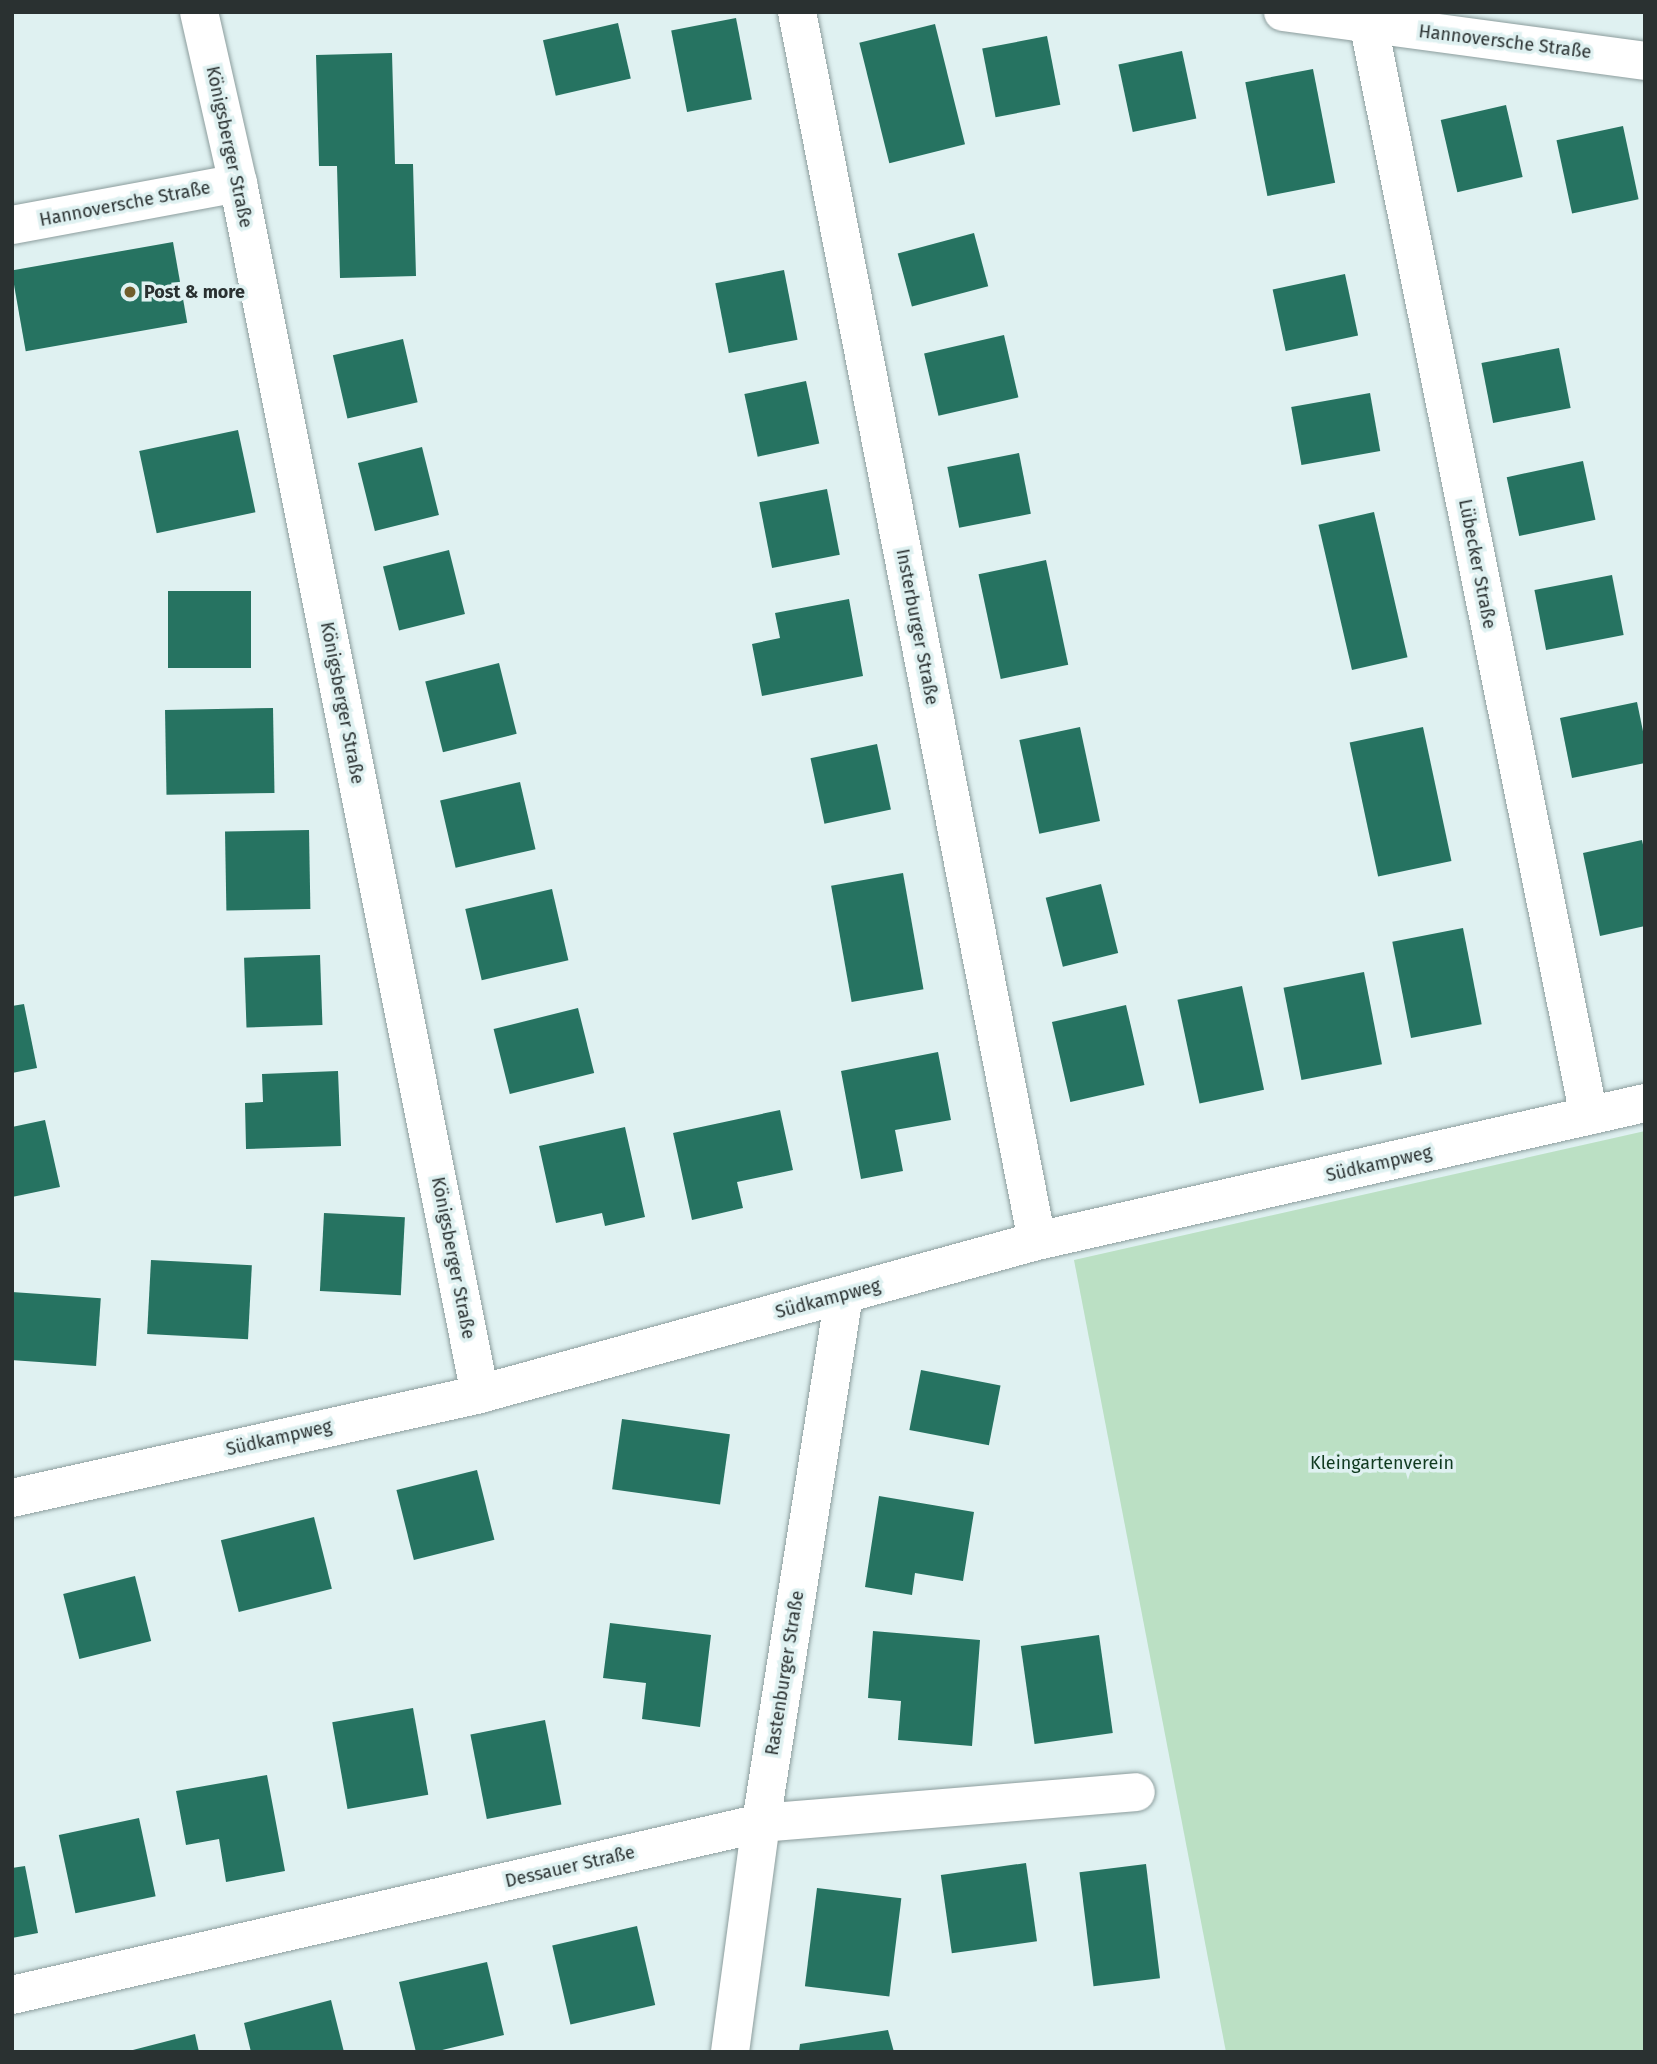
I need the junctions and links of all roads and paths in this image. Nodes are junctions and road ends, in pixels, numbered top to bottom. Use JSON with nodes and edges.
{"nodes":[{"id":1,"x":199,"y":12,"type":"edge"},
{"id":2,"x":797,"y":12,"type":"edge"},
{"id":3,"x":1283,"y":12,"type":"edge"},
{"id":4,"x":1367,"y":18,"type":"edge"},
{"id":5,"x":1645,"y":61,"type":"edge"},
{"id":6,"x":238,"y":183,"type":"junction"},
{"id":7,"x":12,"y":225,"type":"edge"},
{"id":8,"x":1645,"y":1103,"type":"edge"},
{"id":9,"x":1589,"y":1116,"type":"junction"},
{"id":10,"x":1037,"y":1241,"type":"junction"},
{"id":11,"x":844,"y":1295,"type":"junction"},
{"id":12,"x":480,"y":1394,"type":"junction"},
{"id":13,"x":12,"y":1498,"type":"edge"},
{"id":14,"x":1136,"y":1792,"type":"dead end"},
{"id":15,"x":761,"y":1823,"type":"junction"},
{"id":16,"x":12,"y":1995,"type":"edge"},
{"id":17,"x":730,"y":2052,"type":"edge"}],
"edges":[{"from":1,"to":6,"type":"street","name":"Königsberger Straße"},
{"from":2,"to":10,"type":"street","name":"Insterburger Straße"},
{"from":3,"to":4,"type":"street","name":"Hannoversche Straße"},
{"from":4,"to":5,"type":"street","name":"Hannoversche Straße"},
{"from":4,"to":9,"type":"street","name":"Lübecker Straße"},
{"from":6,"to":7,"type":"street","name":"Hannoversche Straße"},
{"from":6,"to":12,"type":"street","name":"Königsberger Straße"},
{"from":8,"to":9,"type":"street","name":"Südkampweg"},
{"from":9,"to":10,"type":"street","name":"Südkampweg"},
{"from":10,"to":11,"type":"street","name":"Südkampweg"},
{"from":11,"to":12,"type":"street","name":"Südkampweg"},
{"from":11,"to":15,"type":"street","name":"Rastenburger Straße"},
{"from":12,"to":13,"type":"street","name":"Südkampweg"},
{"from":14,"to":15,"type":"street","name":"Dessauer Straße"},
{"from":15,"to":16,"type":"street","name":"Dessauer Straße"},
{"from":15,"to":17,"type":"street","name":"Rastenburger Straße"}]}
